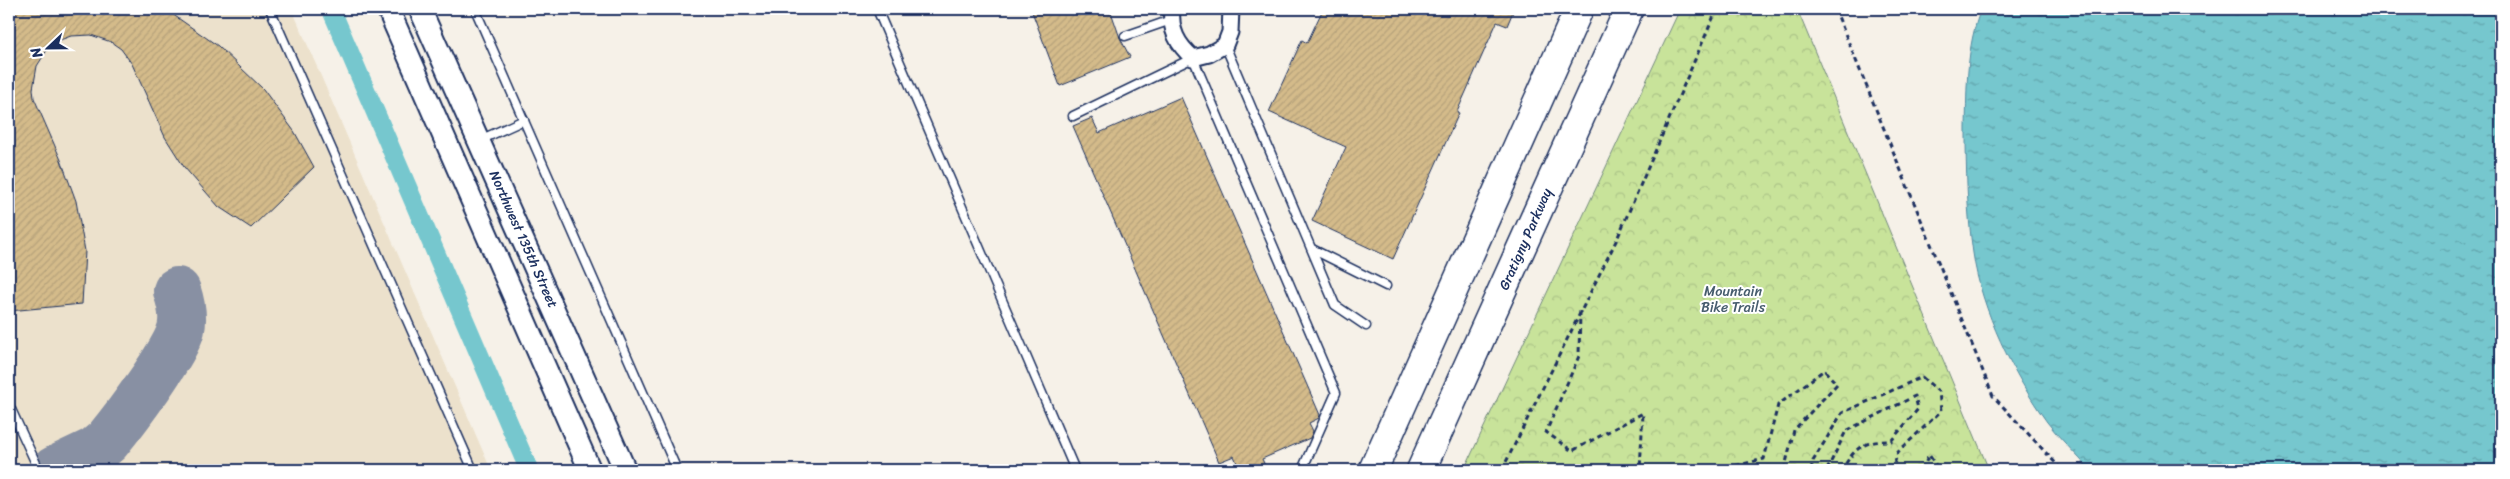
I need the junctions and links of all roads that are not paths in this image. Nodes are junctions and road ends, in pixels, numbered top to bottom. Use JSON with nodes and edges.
{"nodes":[{"id":1,"x":270,"y":9,"type":"edge"},
{"id":2,"x":388,"y":9,"type":"edge"},
{"id":3,"x":420,"y":9,"type":"edge"},
{"id":4,"x":475,"y":9,"type":"edge"},
{"id":5,"x":877,"y":9,"type":"edge"},
{"id":6,"x":1231,"y":9,"type":"edge"},
{"id":7,"x":1579,"y":9,"type":"edge"},
{"id":8,"x":1629,"y":9,"type":"edge"},
{"id":9,"x":1172,"y":14,"type":"edge"},
{"id":10,"x":1124,"y":36,"type":"dead end"},
{"id":11,"x":1225,"y":45,"type":"junction"},
{"id":12,"x":1193,"y":58,"type":"junction"},
{"id":13,"x":1073,"y":116,"type":"dead end"},
{"id":14,"x":524,"y":120,"type":"junction"},
{"id":15,"x":480,"y":140,"type":"junction"},
{"id":16,"x":1312,"y":248,"type":"junction"},
{"id":17,"x":1386,"y":286,"type":"dead end"},
{"id":18,"x":1366,"y":326,"type":"dead end"},
{"id":19,"x":9,"y":405,"type":"edge"},
{"id":20,"x":472,"y":468,"type":"edge"},
{"id":21,"x":39,"y":470,"type":"edge"},
{"id":22,"x":462,"y":470,"type":"edge"},
{"id":23,"x":590,"y":470,"type":"edge"},
{"id":24,"x":625,"y":470,"type":"edge"},
{"id":25,"x":677,"y":470,"type":"edge"},
{"id":26,"x":1075,"y":470,"type":"edge"},
{"id":27,"x":1302,"y":470,"type":"edge"},
{"id":28,"x":1374,"y":470,"type":"edge"},
{"id":29,"x":1422,"y":470,"type":"edge"}],
"edges":[{"from":1,"to":20,"type":"lane"},
{"from":2,"to":23,"type":"main road"},
{"from":3,"to":15,"type":"main road","name":"Northwest 135th Street"},
{"from":4,"to":14,"type":"lane"},
{"from":5,"to":26,"type":"lane"},
{"from":6,"to":11,"type":"street"},
{"from":7,"to":28,"type":"highway"},
{"from":8,"to":29,"type":"highway","name":"Gratigny Parkway"},
{"from":9,"to":10,"type":"lane"},
{"from":9,"to":12,"type":"street"},
{"from":11,"to":12,"type":"street"},
{"from":11,"to":16,"type":"lane"},
{"from":12,"to":13,"type":"lane"},
{"from":12,"to":27,"type":"lane"},
{"from":14,"to":15,"type":"lane"},
{"from":14,"to":25,"type":"lane"},
{"from":15,"to":24,"type":"main road","name":"Northwest 135th Street"},
{"from":16,"to":17,"type":"lane"},
{"from":16,"to":18,"type":"lane"},
{"from":19,"to":21,"type":"lane"},
{"from":20,"to":22,"type":"lane"}]}
